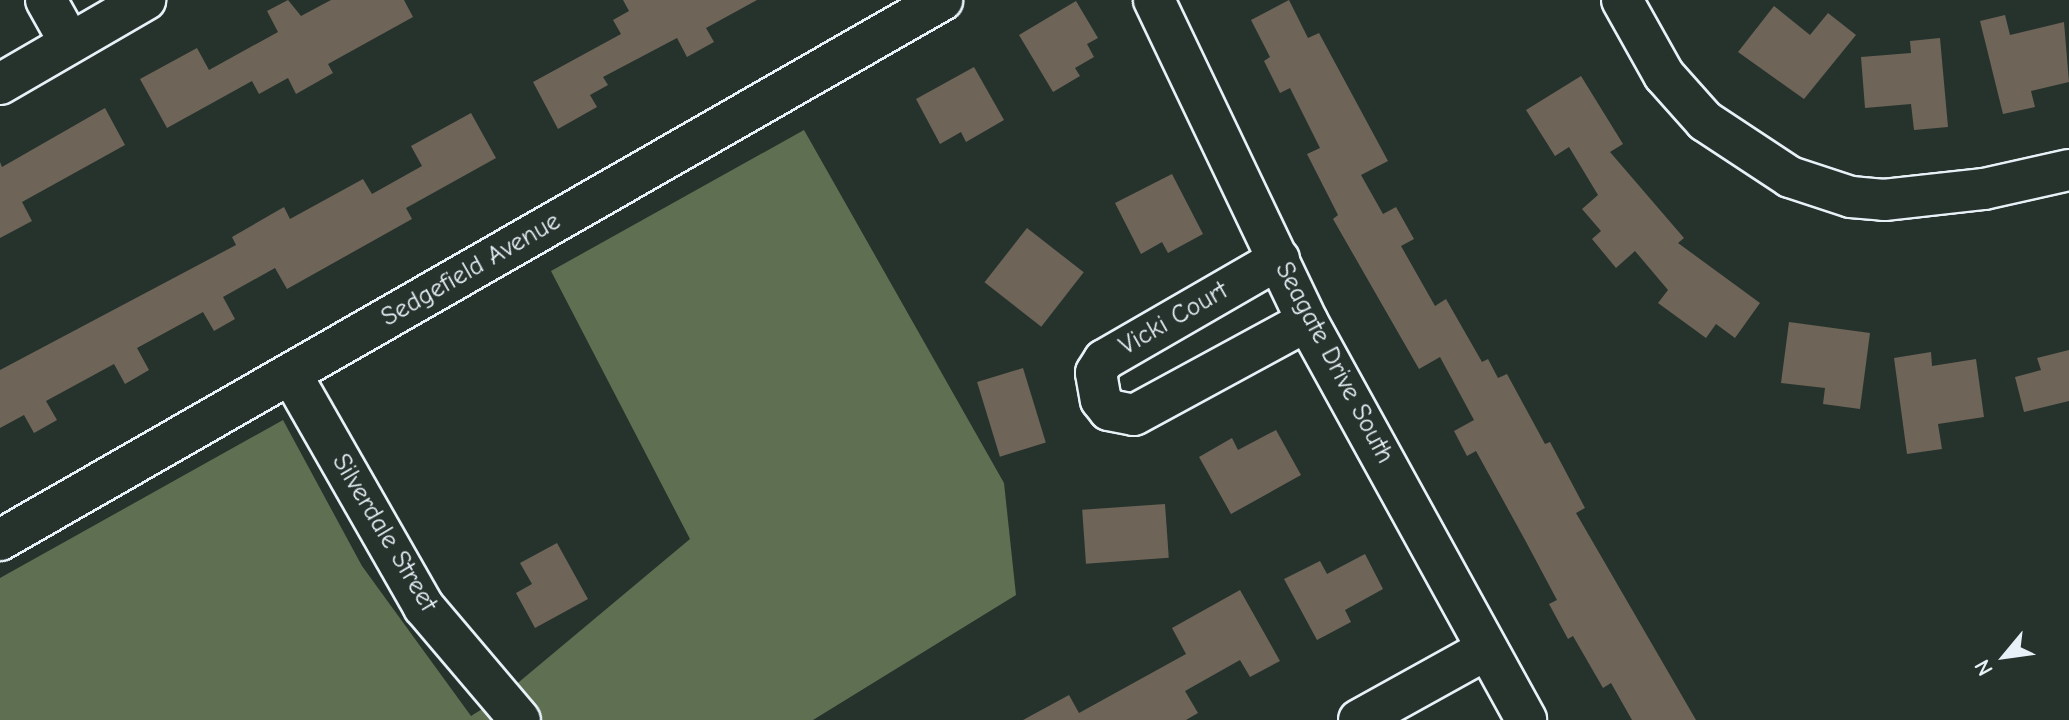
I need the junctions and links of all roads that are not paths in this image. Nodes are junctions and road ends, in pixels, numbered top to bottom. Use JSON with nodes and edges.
{"nodes":[{"id":1,"x":46,"y":0,"type":"edge"},
{"id":2,"x":145,"y":0,"type":"edge"},
{"id":3,"x":942,"y":0,"type":"edge"},
{"id":4,"x":1154,"y":0,"type":"edge"},
{"id":5,"x":1622,"y":0,"type":"edge"},
{"id":6,"x":70,"y":43,"type":"junction"},
{"id":7,"x":0,"y":84,"type":"edge"},
{"id":8,"x":2069,"y":170,"type":"edge"},
{"id":9,"x":1279,"y":259,"type":"junction"},
{"id":10,"x":1307,"y":321,"type":"junction"},
{"id":11,"x":291,"y":374,"type":"junction"},
{"id":12,"x":0,"y":540,"type":"edge"},
{"id":13,"x":1487,"y":649,"type":"junction"},
{"id":14,"x":520,"y":720,"type":"edge"},
{"id":15,"x":1359,"y":720,"type":"edge"},
{"id":16,"x":1526,"y":720,"type":"edge"}],
"edges":[{"from":1,"to":6,"type":"street"},
{"from":2,"to":6,"type":"street"},
{"from":3,"to":11,"type":"street","name":"Sedgefield Avenue"},
{"from":4,"to":9,"type":"street","name":"Seagate Drive South"},
{"from":5,"to":8,"type":"street"},
{"from":6,"to":7,"type":"street"},
{"from":9,"to":10,"type":"street","name":"Seagate Drive South"},
{"from":9,"to":10,"type":"street","name":"Vicki Court"},
{"from":10,"to":13,"type":"street","name":"Seagate Drive South"},
{"from":11,"to":12,"type":"street","name":"Sedgefield Avenue"},
{"from":11,"to":14,"type":"street","name":"Silverdale Street"},
{"from":13,"to":15,"type":"street"},
{"from":13,"to":16,"type":"street","name":"Seagate Drive South"}]}
